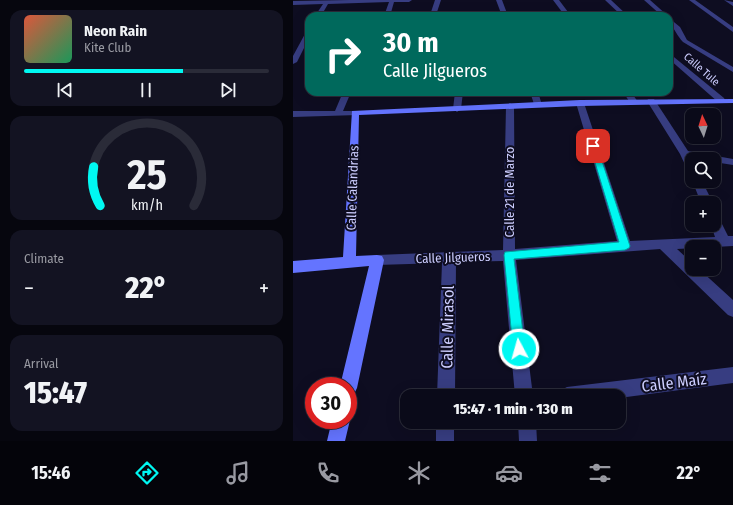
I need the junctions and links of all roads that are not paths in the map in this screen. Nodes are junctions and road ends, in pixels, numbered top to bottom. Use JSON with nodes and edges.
{"nodes":[{"id":1,"x":409,"y":0,"type":"edge"},
{"id":2,"x":438,"y":0,"type":"edge"},
{"id":3,"x":499,"y":0,"type":"edge"},
{"id":4,"x":556,"y":0,"type":"edge"},
{"id":5,"x":608,"y":0,"type":"edge"},
{"id":6,"x":647,"y":0,"type":"edge"},
{"id":7,"x":692,"y":0,"type":"edge"},
{"id":8,"x":727,"y":0,"type":"edge"},
{"id":9,"x":392,"y":1,"type":"edge"},
{"id":10,"x":302,"y":2,"type":"edge"},
{"id":11,"x":326,"y":2,"type":"junction"},
{"id":12,"x":293,"y":3,"type":"edge"},
{"id":13,"x":733,"y":4,"type":"edge"},
{"id":14,"x":320,"y":12,"type":"edge"},
{"id":15,"x":388,"y":12,"type":"edge"},
{"id":16,"x":434,"y":12,"type":"dead end"},
{"id":17,"x":504,"y":12,"type":"edge"},
{"id":18,"x":565,"y":12,"type":"edge"},
{"id":19,"x":621,"y":12,"type":"edge"},
{"id":20,"x":660,"y":12,"type":"edge"},
{"id":21,"x":673,"y":24,"type":"edge"},
{"id":22,"x":733,"y":30,"type":"edge"},
{"id":23,"x":305,"y":40,"type":"edge"},
{"id":24,"x":673,"y":58,"type":"edge"},
{"id":25,"x":293,"y":62,"type":"edge"},
{"id":26,"x":733,"y":70,"type":"edge"},
{"id":27,"x":345,"y":96,"type":"edge"},
{"id":28,"x":459,"y":96,"type":"edge"},
{"id":29,"x":535,"y":96,"type":"edge"},
{"id":30,"x":630,"y":96,"type":"edge"},
{"id":31,"x":721,"y":100,"type":"junction"},
{"id":32,"x":733,"y":100,"type":"edge"},
{"id":33,"x":651,"y":101,"type":"junction"},
{"id":34,"x":634,"y":102,"type":"junction"},
{"id":35,"x":580,"y":103,"type":"junction"},
{"id":36,"x":538,"y":105,"type":"junction"},
{"id":37,"x":510,"y":106,"type":"junction"},
{"id":38,"x":457,"y":109,"type":"junction"},
{"id":39,"x":355,"y":113,"type":"junction"},
{"id":40,"x":293,"y":114,"type":"edge"},
{"id":41,"x":338,"y":114,"type":"junction"},
{"id":42,"x":685,"y":154,"type":"edge"},
{"id":43,"x":721,"y":160,"type":"edge"},
{"id":44,"x":733,"y":162,"type":"edge"},
{"id":45,"x":721,"y":230,"type":"edge"},
{"id":46,"x":729,"y":242,"type":"edge"},
{"id":47,"x":663,"y":244,"type":"junction"},
{"id":48,"x":625,"y":246,"type":"junction"},
{"id":49,"x":509,"y":255,"type":"junction"},
{"id":50,"x":449,"y":258,"type":"junction"},
{"id":51,"x":377,"y":260,"type":"junction"},
{"id":52,"x":349,"y":262,"type":"junction"},
{"id":53,"x":293,"y":267,"type":"edge"},
{"id":54,"x":733,"y":310,"type":"edge"},
{"id":55,"x":733,"y":375,"type":"edge"},
{"id":56,"x":350,"y":377,"type":"edge"},
{"id":57,"x":446,"y":389,"type":"edge"},
{"id":58,"x":523,"y":389,"type":"edge"},
{"id":59,"x":622,"y":389,"type":"edge"},
{"id":60,"x":339,"y":429,"type":"edge"},
{"id":61,"x":445,"y":429,"type":"edge"},
{"id":62,"x":527,"y":429,"type":"edge"},
{"id":63,"x":336,"y":441,"type":"edge"},
{"id":64,"x":445,"y":441,"type":"edge"},
{"id":65,"x":528,"y":441,"type":"edge"}],
"edges":[{"from":1,"to":9,"type":"street"},
{"from":2,"to":16,"type":"street"},
{"from":3,"to":17,"type":"street"},
{"from":4,"to":18,"type":"street"},
{"from":5,"to":19,"type":"street"},
{"from":6,"to":20,"type":"street"},
{"from":7,"to":22,"type":"street"},
{"from":8,"to":13,"type":"street"},
{"from":9,"to":11,"type":"street"},
{"from":9,"to":15,"type":"street"},
{"from":10,"to":11,"type":"street"},
{"from":10,"to":12,"type":"street"},
{"from":11,"to":14,"type":"street"},
{"from":21,"to":26,"type":"street"},
{"from":23,"to":25,"type":"street"},
{"from":24,"to":31,"type":"street","name":"Calle Tule"},
{"from":27,"to":41,"type":"street"},
{"from":28,"to":38,"type":"street"},
{"from":29,"to":36,"type":"street"},
{"from":30,"to":34,"type":"street"},
{"from":31,"to":32,"type":"street"},
{"from":31,"to":33,"type":"street"},
{"from":33,"to":34,"type":"street"},
{"from":33,"to":42,"type":"street"},
{"from":34,"to":35,"type":"street"},
{"from":35,"to":36,"type":"street"},
{"from":35,"to":48,"type":"street"},
{"from":36,"to":37,"type":"street"},
{"from":37,"to":38,"type":"street"},
{"from":37,"to":49,"type":"street","name":"Calle 21 de Marzo"},
{"from":38,"to":39,"type":"street"},
{"from":39,"to":41,"type":"street"},
{"from":39,"to":52,"type":"street","name":"Calle Calandrias"},
{"from":40,"to":41,"type":"street"},
{"from":43,"to":44,"type":"street"},
{"from":45,"to":46,"type":"street"},
{"from":46,"to":47,"type":"street","name":"Calle Jilgueros"},
{"from":47,"to":48,"type":"street","name":"Calle Jilgueros"},
{"from":47,"to":54,"type":"street"},
{"from":48,"to":49,"type":"street","name":"Calle Jilgueros"},
{"from":49,"to":50,"type":"street","name":"Calle Jilgueros"},
{"from":49,"to":58,"type":"street","name":"Calle 21 de Marzo"},
{"from":50,"to":51,"type":"street","name":"Calle Jilgueros"},
{"from":50,"to":57,"type":"street","name":"Calle Mirasol"},
{"from":51,"to":52,"type":"street","name":"Calle Jilgueros"},
{"from":51,"to":56,"type":"street"},
{"from":52,"to":53,"type":"street","name":"Calle Jilgueros"},
{"from":55,"to":59,"type":"street","name":"Calle Maíz"},
{"from":60,"to":63,"type":"street"},
{"from":61,"to":64,"type":"street"},
{"from":62,"to":65,"type":"street"}]}
